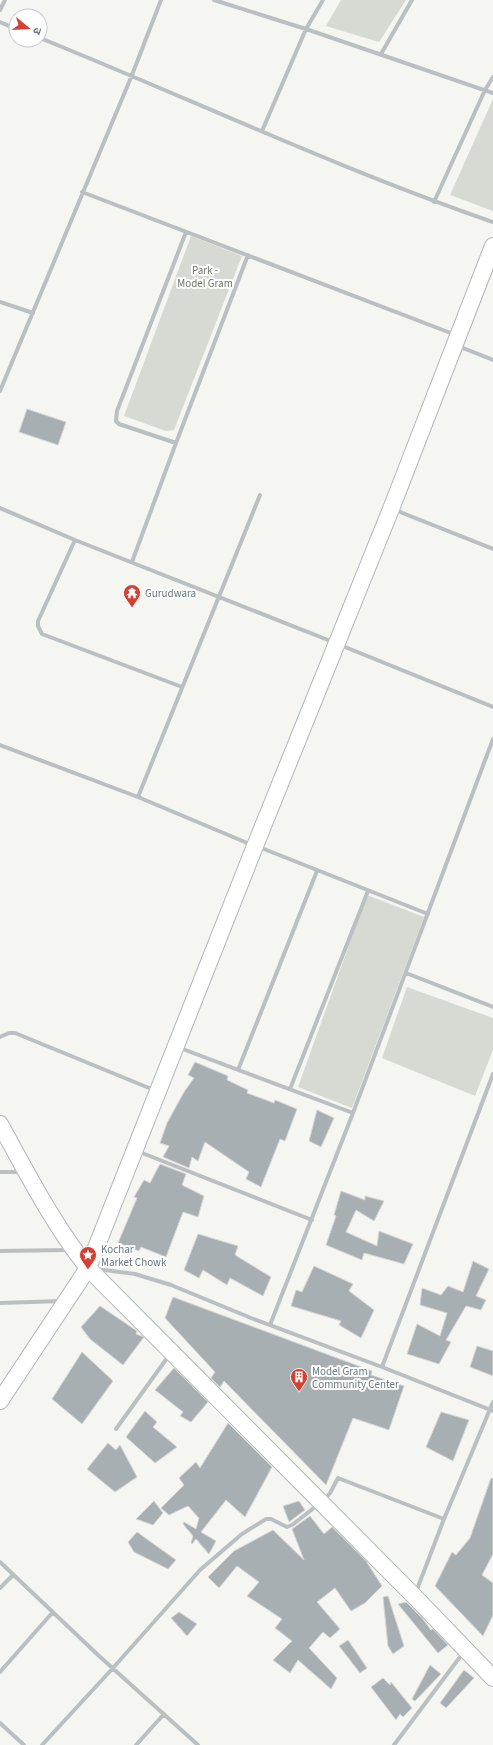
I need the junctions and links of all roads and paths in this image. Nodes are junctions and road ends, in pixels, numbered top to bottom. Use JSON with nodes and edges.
{"nodes":[{"id":1,"x":5,"y":0,"type":"edge"},
{"id":2,"x":161,"y":0,"type":"edge"},
{"id":3,"x":214,"y":0,"type":"edge"},
{"id":4,"x":323,"y":0,"type":"edge"},
{"id":5,"x":412,"y":0,"type":"edge"},
{"id":6,"x":0,"y":10,"type":"edge"},
{"id":7,"x":306,"y":29,"type":"junction"},
{"id":8,"x":48,"y":41,"type":"edge"},
{"id":9,"x":381,"y":54,"type":"junction"},
{"id":10,"x":132,"y":75,"type":"junction"},
{"id":11,"x":493,"y":77,"type":"edge"},
{"id":12,"x":485,"y":90,"type":"junction"},
{"id":13,"x":493,"y":92,"type":"edge"},
{"id":14,"x":262,"y":131,"type":"junction"},
{"id":15,"x":82,"y":192,"type":"junction"},
{"id":16,"x":434,"y":202,"type":"junction"},
{"id":17,"x":493,"y":222,"type":"edge"},
{"id":18,"x":186,"y":232,"type":"junction"},
{"id":19,"x":493,"y":246,"type":"edge"},
{"id":20,"x":248,"y":255,"type":"junction"},
{"id":21,"x":0,"y":302,"type":"edge"},
{"id":22,"x":33,"y":313,"type":"junction"},
{"id":23,"x":456,"y":340,"type":"junction"},
{"id":24,"x":493,"y":360,"type":"edge"},
{"id":25,"x":0,"y":391,"type":"edge"},
{"id":26,"x":176,"y":444,"type":"junction"},
{"id":27,"x":260,"y":495,"type":"dead end"},
{"id":28,"x":0,"y":508,"type":"edge"},
{"id":29,"x":391,"y":509,"type":"junction"},
{"id":30,"x":75,"y":540,"type":"junction"},
{"id":31,"x":493,"y":549,"type":"edge"},
{"id":32,"x":132,"y":562,"type":"junction"},
{"id":33,"x":219,"y":597,"type":"junction"},
{"id":34,"x":338,"y":644,"type":"junction"},
{"id":35,"x":182,"y":687,"type":"junction"},
{"id":36,"x":493,"y":707,"type":"edge"},
{"id":37,"x":493,"y":739,"type":"edge"},
{"id":38,"x":0,"y":745,"type":"edge"},
{"id":39,"x":138,"y":797,"type":"junction"},
{"id":40,"x":255,"y":846,"type":"junction"},
{"id":41,"x":317,"y":871,"type":"junction"},
{"id":42,"x":368,"y":890,"type":"junction"},
{"id":43,"x":428,"y":914,"type":"junction"},
{"id":44,"x":406,"y":973,"type":"junction"},
{"id":45,"x":493,"y":1007,"type":"edge"},
{"id":46,"x":0,"y":1037,"type":"edge"},
{"id":47,"x":176,"y":1047,"type":"junction"},
{"id":48,"x":238,"y":1070,"type":"junction"},
{"id":49,"x":493,"y":1074,"type":"edge"},
{"id":50,"x":290,"y":1089,"type":"junction"},
{"id":51,"x":158,"y":1091,"type":"junction"},
{"id":52,"x":353,"y":1113,"type":"junction"},
{"id":53,"x":0,"y":1124,"type":"edge"},
{"id":54,"x":135,"y":1150,"type":"junction"},
{"id":55,"x":0,"y":1172,"type":"edge"},
{"id":56,"x":26,"y":1172,"type":"junction"},
{"id":57,"x":312,"y":1220,"type":"junction"},
{"id":58,"x":73,"y":1250,"type":"junction"},
{"id":59,"x":0,"y":1251,"type":"edge"},
{"id":60,"x":88,"y":1268,"type":"junction"},
{"id":61,"x":67,"y":1300,"type":"junction"},
{"id":62,"x":0,"y":1303,"type":"edge"},
{"id":63,"x":270,"y":1325,"type":"junction"},
{"id":64,"x":171,"y":1352,"type":"junction"},
{"id":65,"x":382,"y":1366,"type":"junction"},
{"id":66,"x":4,"y":1391,"type":"edge"},
{"id":67,"x":493,"y":1402,"type":"edge"},
{"id":68,"x":491,"y":1410,"type":"edge"},
{"id":69,"x":116,"y":1429,"type":"dead end"},
{"id":70,"x":321,"y":1502,"type":"junction"},
{"id":71,"x":444,"y":1519,"type":"junction"},
{"id":72,"x":0,"y":1562,"type":"edge"},
{"id":73,"x":13,"y":1574,"type":"junction"},
{"id":74,"x":0,"y":1588,"type":"edge"},
{"id":75,"x":414,"y":1596,"type":"junction"},
{"id":76,"x":53,"y":1612,"type":"junction"},
{"id":77,"x":466,"y":1650,"type":"junction"},
{"id":78,"x":113,"y":1668,"type":"junction"},
{"id":79,"x":0,"y":1672,"type":"edge"},
{"id":80,"x":493,"y":1678,"type":"edge"},
{"id":81,"x":164,"y":1714,"type":"junction"},
{"id":82,"x":0,"y":1724,"type":"edge"},
{"id":83,"x":24,"y":1745,"type":"edge"},
{"id":84,"x":42,"y":1745,"type":"edge"},
{"id":85,"x":136,"y":1745,"type":"edge"},
{"id":86,"x":198,"y":1745,"type":"edge"},
{"id":87,"x":394,"y":1745,"type":"edge"}],
"edges":[{"from":1,"to":6,"type":"street"},
{"from":2,"to":10,"type":"street"},
{"from":3,"to":7,"type":"street"},
{"from":4,"to":7,"type":"street"},
{"from":5,"to":9,"type":"street"},
{"from":7,"to":9,"type":"street"},
{"from":7,"to":14,"type":"street"},
{"from":8,"to":10,"type":"street"},
{"from":9,"to":12,"type":"street"},
{"from":10,"to":14,"type":"street"},
{"from":10,"to":15,"type":"street"},
{"from":11,"to":12,"type":"street"},
{"from":12,"to":13,"type":"street"},
{"from":12,"to":16,"type":"street"},
{"from":14,"to":16,"type":"street"},
{"from":15,"to":18,"type":"street"},
{"from":15,"to":22,"type":"street"},
{"from":16,"to":17,"type":"street"},
{"from":18,"to":20,"type":"street"},
{"from":18,"to":26,"type":"street"},
{"from":19,"to":23,"type":"street"},
{"from":20,"to":23,"type":"street"},
{"from":20,"to":26,"type":"street"},
{"from":21,"to":22,"type":"street"},
{"from":22,"to":25,"type":"street"},
{"from":23,"to":24,"type":"street"},
{"from":23,"to":29,"type":"street"},
{"from":26,"to":32,"type":"street"},
{"from":27,"to":33,"type":"street"},
{"from":28,"to":30,"type":"street"},
{"from":29,"to":31,"type":"street"},
{"from":29,"to":34,"type":"street"},
{"from":30,"to":32,"type":"street"},
{"from":30,"to":35,"type":"street"},
{"from":32,"to":33,"type":"street"},
{"from":33,"to":34,"type":"street"},
{"from":33,"to":35,"type":"street"},
{"from":34,"to":36,"type":"street"},
{"from":34,"to":40,"type":"street"},
{"from":35,"to":39,"type":"street"},
{"from":37,"to":43,"type":"street"},
{"from":38,"to":39,"type":"street"},
{"from":39,"to":40,"type":"street"},
{"from":40,"to":41,"type":"street"},
{"from":40,"to":47,"type":"street"},
{"from":41,"to":42,"type":"street"},
{"from":41,"to":48,"type":"street"},
{"from":42,"to":43,"type":"street"},
{"from":42,"to":50,"type":"street"},
{"from":43,"to":44,"type":"street"},
{"from":44,"to":45,"type":"street"},
{"from":44,"to":52,"type":"street"},
{"from":46,"to":51,"type":"street"},
{"from":47,"to":48,"type":"street"},
{"from":47,"to":51,"type":"street"},
{"from":48,"to":50,"type":"street"},
{"from":49,"to":65,"type":"street"},
{"from":50,"to":52,"type":"street"},
{"from":51,"to":54,"type":"street"},
{"from":52,"to":57,"type":"street"},
{"from":53,"to":56,"type":"street"},
{"from":54,"to":57,"type":"street"},
{"from":54,"to":60,"type":"street"},
{"from":55,"to":56,"type":"street"},
{"from":56,"to":58,"type":"street"},
{"from":57,"to":63,"type":"street"},
{"from":58,"to":59,"type":"street"},
{"from":58,"to":60,"type":"street"},
{"from":60,"to":61,"type":"street"},
{"from":60,"to":63,"type":"street"},
{"from":60,"to":64,"type":"street"},
{"from":61,"to":62,"type":"street"},
{"from":61,"to":66,"type":"street"},
{"from":63,"to":65,"type":"street"},
{"from":64,"to":69,"type":"street"},
{"from":64,"to":70,"type":"street"},
{"from":65,"to":68,"type":"street"},
{"from":67,"to":68,"type":"street"},
{"from":68,"to":71,"type":"street"},
{"from":70,"to":71,"type":"street"},
{"from":70,"to":75,"type":"street"},
{"from":70,"to":78,"type":"street"},
{"from":71,"to":75,"type":"street"},
{"from":72,"to":73,"type":"street"},
{"from":73,"to":74,"type":"street"},
{"from":73,"to":76,"type":"street"},
{"from":75,"to":77,"type":"street"},
{"from":76,"to":78,"type":"street"},
{"from":76,"to":79,"type":"street"},
{"from":77,"to":80,"type":"street"},
{"from":77,"to":87,"type":"street"},
{"from":78,"to":81,"type":"street"},
{"from":78,"to":84,"type":"street"},
{"from":81,"to":85,"type":"street"},
{"from":81,"to":86,"type":"street"},
{"from":82,"to":83,"type":"street"}]}
